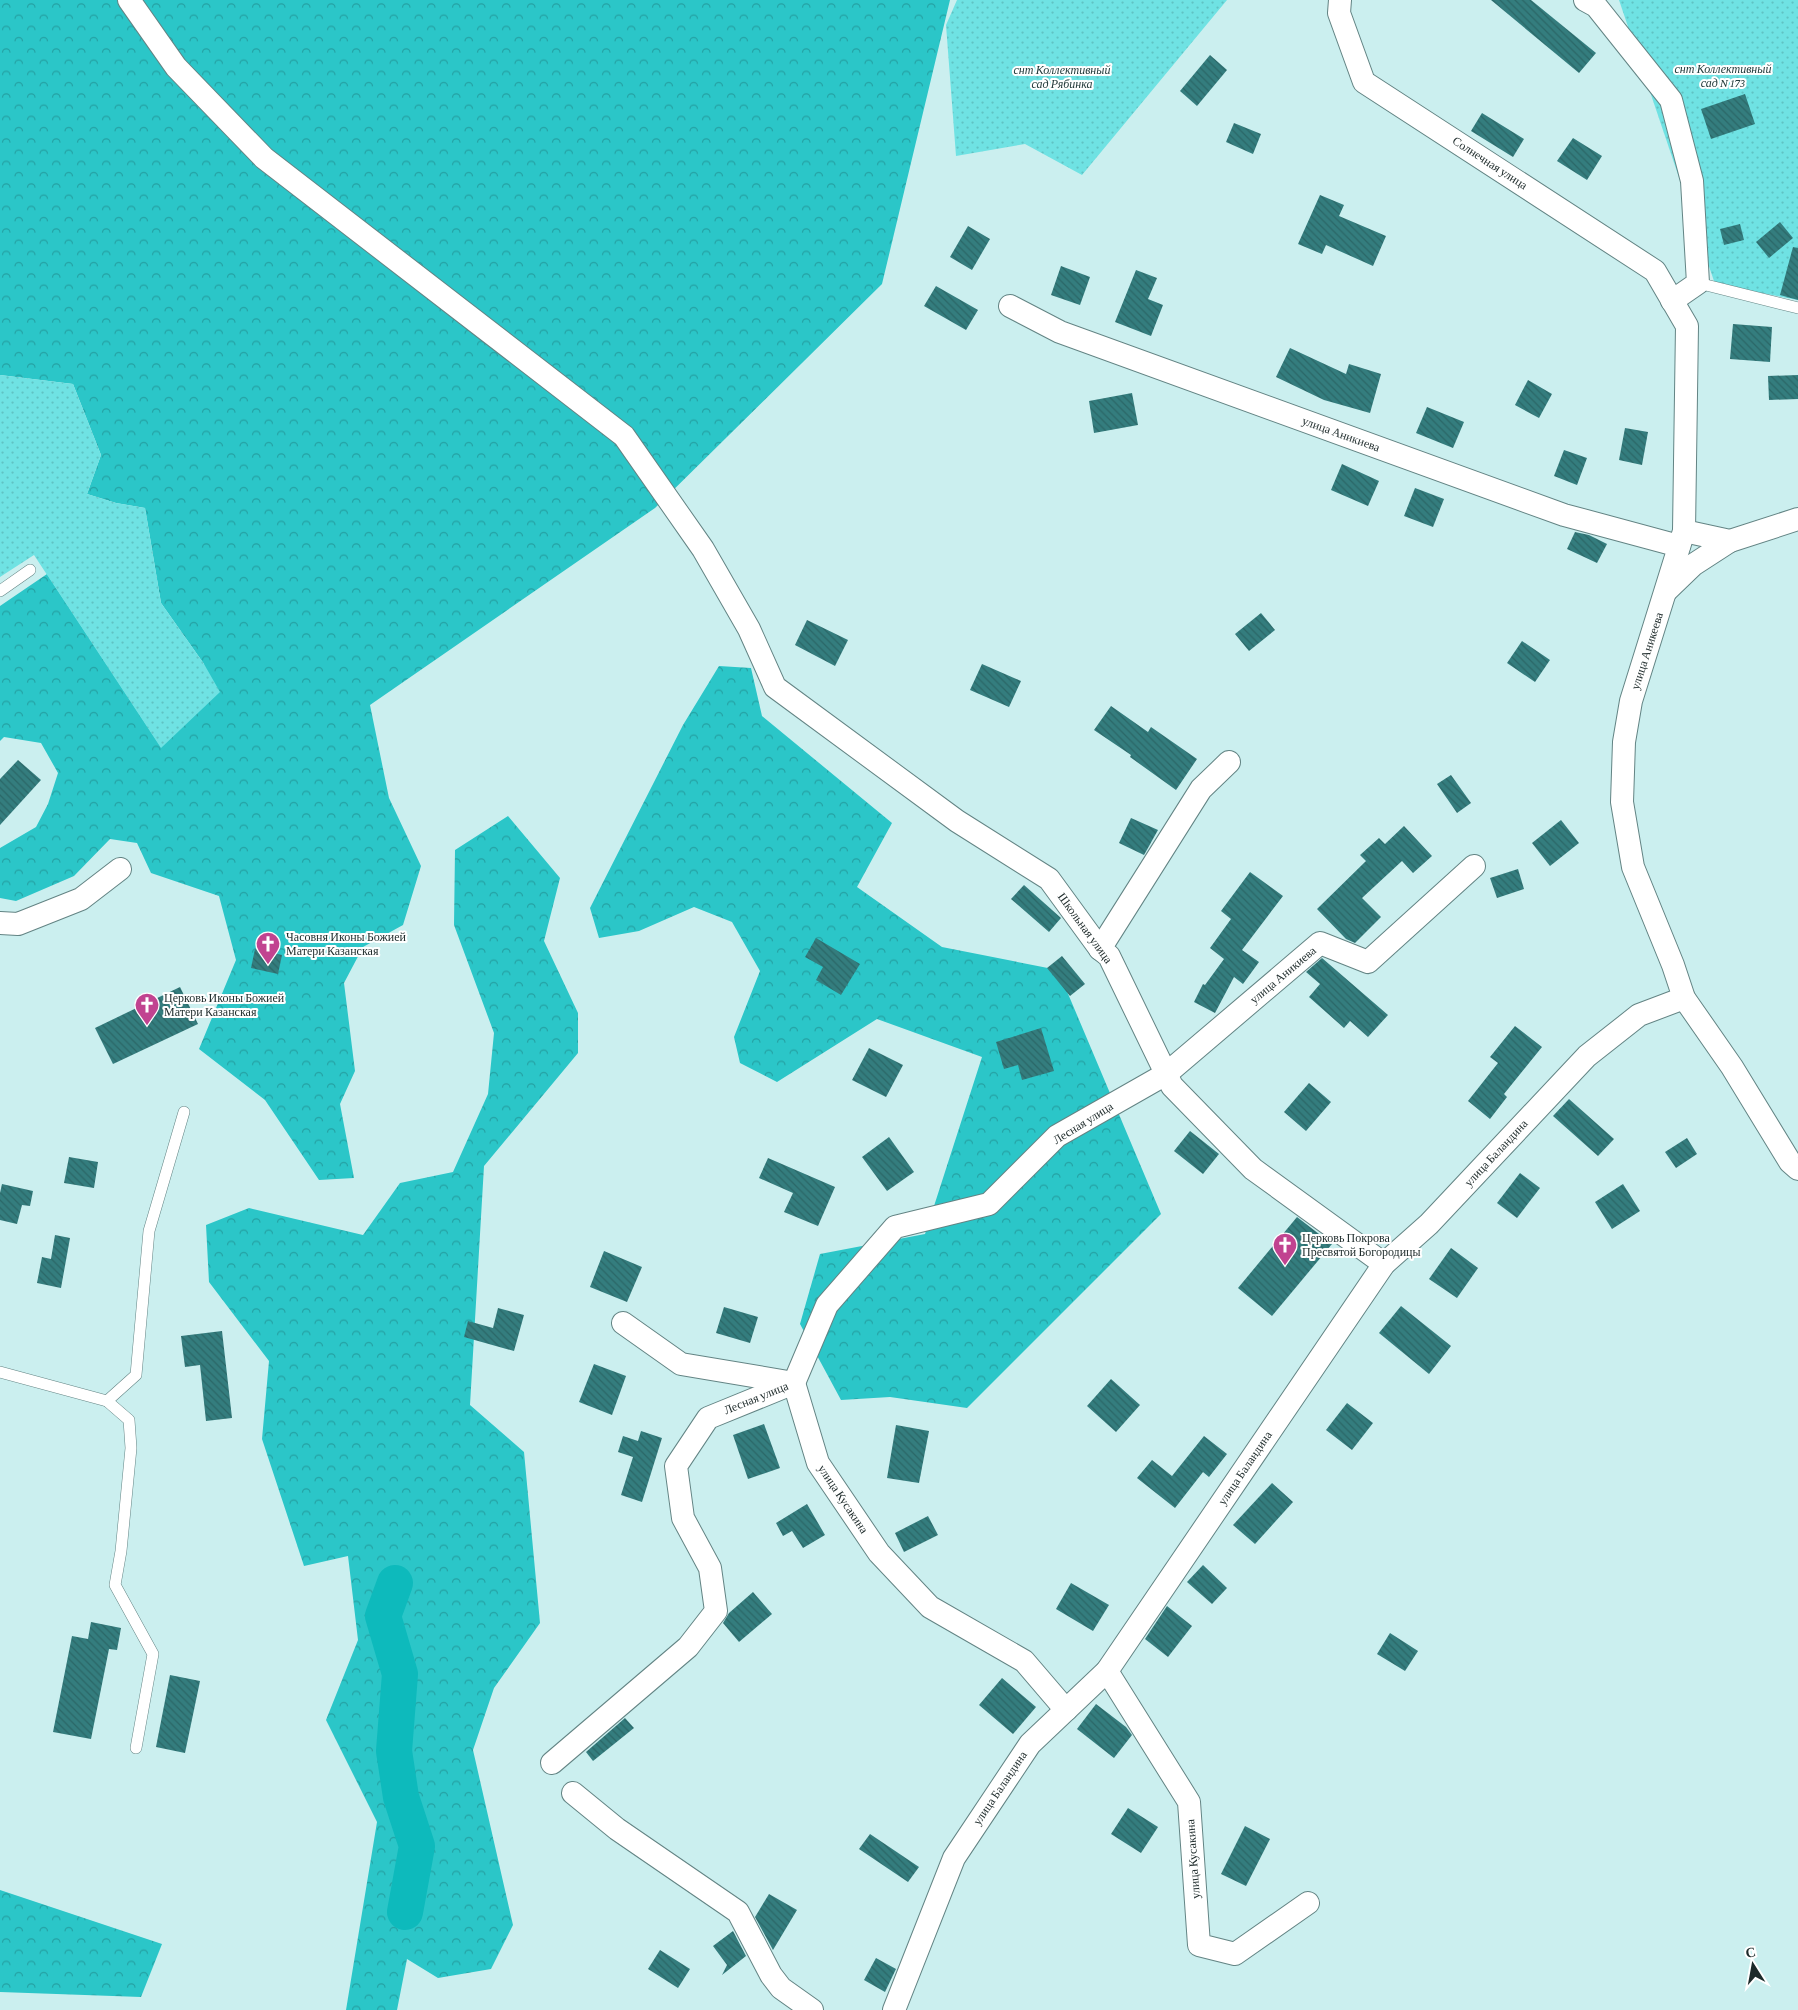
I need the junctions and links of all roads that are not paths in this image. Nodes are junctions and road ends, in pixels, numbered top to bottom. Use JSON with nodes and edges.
{"nodes":[{"id":1,"x":130,"y":0,"type":"edge"},
{"id":2,"x":1345,"y":2,"type":"edge"},
{"id":3,"x":1595,"y":2,"type":"edge"},
{"id":4,"x":1698,"y":283,"type":"junction"},
{"id":5,"x":1672,"y":300,"type":"junction"},
{"id":6,"x":1010,"y":306,"type":"dead end"},
{"id":7,"x":1798,"y":308,"type":"edge"},
{"id":8,"x":1798,"y":519,"type":"edge"},
{"id":9,"x":1681,"y":539,"type":"junction"},
{"id":10,"x":1730,"y":541,"type":"junction"},
{"id":11,"x":30,"y":570,"type":"dead end"},
{"id":12,"x":0,"y":591,"type":"edge"},
{"id":13,"x":1665,"y":592,"type":"junction"},
{"id":14,"x":1229,"y":762,"type":"dead end"},
{"id":15,"x":1474,"y":866,"type":"dead end"},
{"id":16,"x":120,"y":869,"type":"dead end"},
{"id":17,"x":0,"y":923,"type":"edge"},
{"id":18,"x":1100,"y":949,"type":"junction"},
{"id":19,"x":1684,"y":998,"type":"junction"},
{"id":20,"x":1166,"y":1074,"type":"junction"},
{"id":21,"x":184,"y":1112,"type":"dead end"},
{"id":22,"x":1798,"y":1169,"type":"edge"},
{"id":23,"x":1384,"y":1264,"type":"junction"},
{"id":24,"x":623,"y":1323,"type":"dead end"},
{"id":25,"x":0,"y":1372,"type":"edge"},
{"id":26,"x":794,"y":1383,"type":"junction"},
{"id":27,"x":107,"y":1401,"type":"junction"},
{"id":28,"x":1107,"y":1671,"type":"junction"},
{"id":29,"x":1066,"y":1710,"type":"junction"},
{"id":30,"x":136,"y":1748,"type":"dead end"},
{"id":31,"x":552,"y":1763,"type":"dead end"},
{"id":32,"x":573,"y":1794,"type":"dead end"},
{"id":33,"x":1308,"y":1903,"type":"dead end"},
{"id":34,"x":812,"y":2010,"type":"edge"},
{"id":35,"x":894,"y":2010,"type":"edge"}],
"edges":[{"from":1,"to":18,"type":"street","name":"Школьная улица"},
{"from":2,"to":5,"type":"street","name":"Солнечная улица"},
{"from":3,"to":4,"type":"street"},
{"from":4,"to":5,"type":"street"},
{"from":4,"to":7,"type":"lane"},
{"from":5,"to":9,"type":"street","name":"улица Аникеева"},
{"from":6,"to":9,"type":"street","name":"улица Аникиева"},
{"from":8,"to":10,"type":"street"},
{"from":9,"to":10,"type":"street","name":"улица Аникиева"},
{"from":9,"to":13,"type":"street","name":"улица Аникеева"},
{"from":10,"to":13,"type":"street"},
{"from":11,"to":12,"type":"lane"},
{"from":13,"to":19,"type":"street","name":"улица Аникеева"},
{"from":14,"to":18,"type":"street"},
{"from":15,"to":20,"type":"street","name":"улица Аникиева"},
{"from":16,"to":17,"type":"street"},
{"from":18,"to":20,"type":"street","name":"Школьная улица"},
{"from":19,"to":22,"type":"street","name":"улица Аникеева"},
{"from":19,"to":23,"type":"street","name":"улица Баландина"},
{"from":20,"to":23,"type":"street","name":"Школьная улица"},
{"from":20,"to":26,"type":"street","name":"Лесная улица"},
{"from":21,"to":27,"type":"lane"},
{"from":23,"to":28,"type":"street","name":"улица Баландина"},
{"from":24,"to":26,"type":"street"},
{"from":25,"to":27,"type":"lane"},
{"from":26,"to":29,"type":"street","name":"улица Кусакина"},
{"from":26,"to":31,"type":"street","name":"Лесная улица"},
{"from":27,"to":30,"type":"lane"},
{"from":28,"to":29,"type":"street","name":"улица Баландина"},
{"from":28,"to":33,"type":"street","name":"улица Кусакина"},
{"from":29,"to":35,"type":"street","name":"улица Баландина"},
{"from":32,"to":34,"type":"street"}]}
